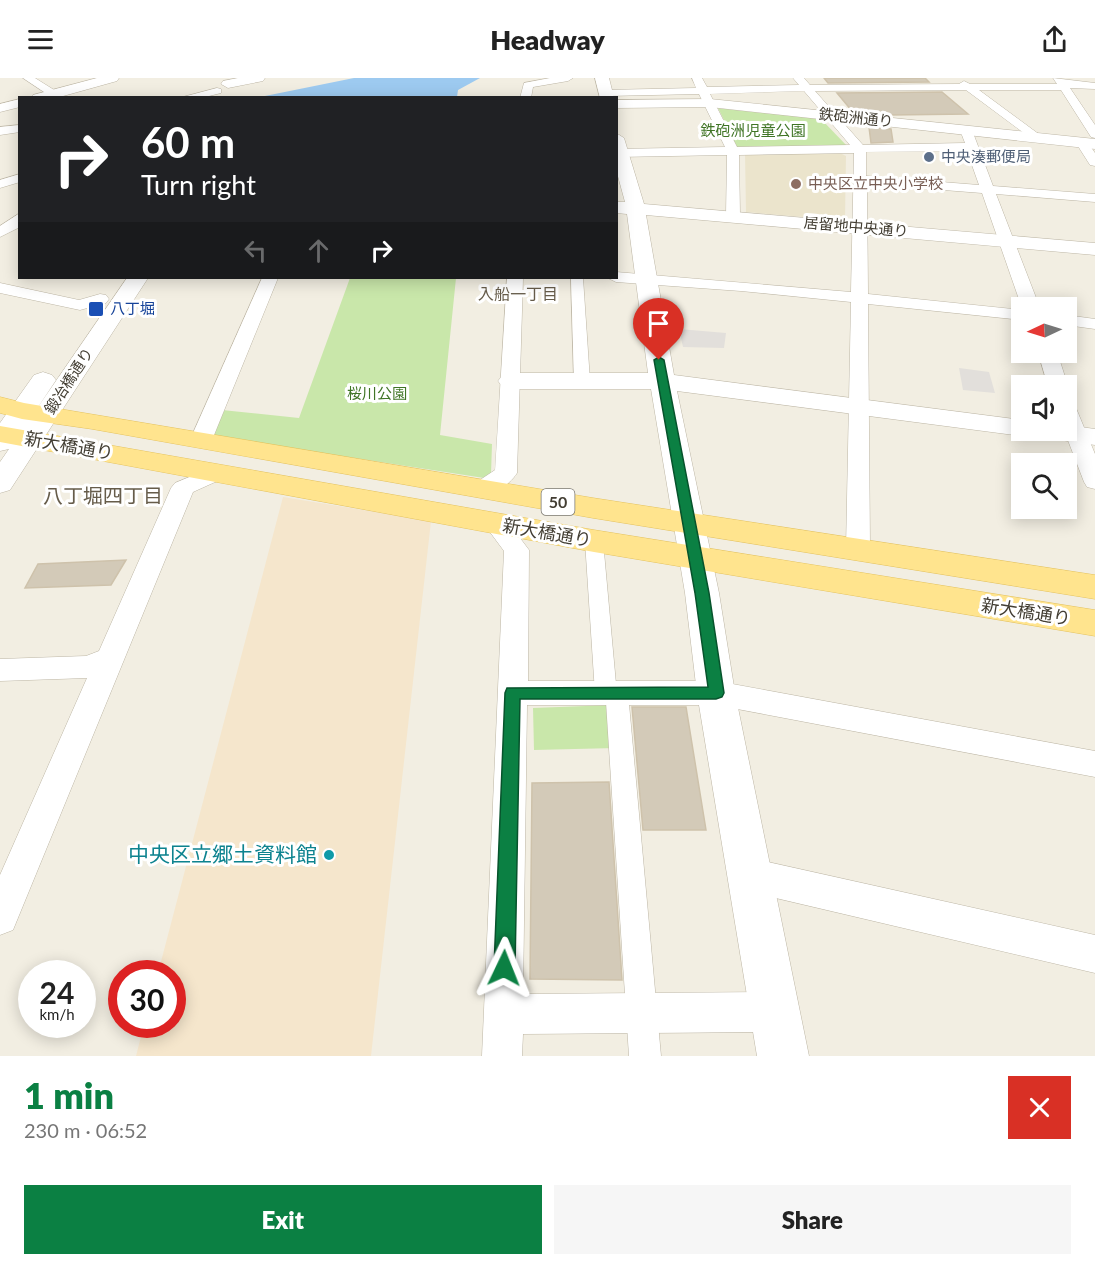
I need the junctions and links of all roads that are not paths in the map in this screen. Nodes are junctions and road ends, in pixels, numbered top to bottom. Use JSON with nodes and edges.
{"nodes":[{"id":1,"x":28,"y":78,"type":"edge"},
{"id":2,"x":112,"y":78,"type":"edge"},
{"id":3,"x":210,"y":78,"type":"edge"},
{"id":4,"x":258,"y":78,"type":"edge"},
{"id":5,"x":568,"y":78,"type":"edge"},
{"id":6,"x":602,"y":78,"type":"edge"},
{"id":7,"x":698,"y":78,"type":"edge"},
{"id":8,"x":798,"y":78,"type":"edge"},
{"id":9,"x":955,"y":78,"type":"edge"},
{"id":10,"x":1017,"y":78,"type":"edge"},
{"id":11,"x":1061,"y":83,"type":"edge"},
{"id":12,"x":1095,"y":86,"type":"edge"},
{"id":13,"x":968,"y":87,"type":"junction"},
{"id":14,"x":1030,"y":87,"type":"junction"},
{"id":15,"x":222,"y":88,"type":"edge"},
{"id":16,"x":807,"y":88,"type":"junction"},
{"id":17,"x":59,"y":95,"type":"edge"},
{"id":18,"x":192,"y":96,"type":"edge"},
{"id":19,"x":525,"y":96,"type":"edge"},
{"id":20,"x":609,"y":96,"type":"edge"},
{"id":21,"x":707,"y":97,"type":"junction"},
{"id":22,"x":618,"y":98,"type":"edge"},
{"id":23,"x":18,"y":104,"type":"edge"},
{"id":24,"x":0,"y":108,"type":"edge"},
{"id":25,"x":833,"y":116,"type":"junction"},
{"id":26,"x":1090,"y":118,"type":"edge"},
{"id":27,"x":18,"y":128,"type":"edge"},
{"id":28,"x":966,"y":130,"type":"junction"},
{"id":29,"x":0,"y":131,"type":"edge"},
{"id":30,"x":1036,"y":138,"type":"junction"},
{"id":31,"x":1091,"y":140,"type":"edge"},
{"id":32,"x":971,"y":147,"type":"junction"},
{"id":33,"x":618,"y":148,"type":"edge"},
{"id":34,"x":860,"y":149,"type":"junction"},
{"id":35,"x":733,"y":152,"type":"junction"},
{"id":36,"x":1095,"y":162,"type":"edge"},
{"id":37,"x":859,"y":179,"type":"junction"},
{"id":38,"x":18,"y":182,"type":"edge"},
{"id":39,"x":0,"y":184,"type":"edge"},
{"id":40,"x":987,"y":189,"type":"junction"},
{"id":41,"x":1095,"y":198,"type":"edge"},
{"id":42,"x":626,"y":207,"type":"edge"},
{"id":43,"x":733,"y":216,"type":"junction"},
{"id":44,"x":18,"y":220,"type":"edge"},
{"id":45,"x":18,"y":221,"type":"edge"},
{"id":46,"x":0,"y":223,"type":"edge"},
{"id":47,"x":859,"y":227,"type":"junction"},
{"id":48,"x":0,"y":232,"type":"edge"},
{"id":49,"x":1007,"y":241,"type":"junction"},
{"id":50,"x":1095,"y":249,"type":"edge"},
{"id":51,"x":632,"y":278,"type":"edge"},
{"id":52,"x":114,"y":279,"type":"edge"},
{"id":53,"x":136,"y":279,"type":"edge"},
{"id":54,"x":270,"y":279,"type":"edge"},
{"id":55,"x":515,"y":279,"type":"edge"},
{"id":56,"x":577,"y":279,"type":"edge"},
{"id":57,"x":0,"y":288,"type":"edge"},
{"id":58,"x":1027,"y":297,"type":"edge"},
{"id":59,"x":859,"y":298,"type":"junction"},
{"id":60,"x":100,"y":299,"type":"junction"},
{"id":61,"x":1011,"y":314,"type":"edge"},
{"id":62,"x":1077,"y":322,"type":"edge"},
{"id":63,"x":1095,"y":324,"type":"edge"},
{"id":64,"x":511,"y":381,"type":"junction"},
{"id":65,"x":582,"y":381,"type":"junction"},
{"id":66,"x":662,"y":381,"type":"junction"},
{"id":67,"x":860,"y":406,"type":"junction"},
{"id":68,"x":15,"y":426,"type":"edge"},
{"id":69,"x":1011,"y":427,"type":"edge"},
{"id":70,"x":1085,"y":436,"type":"edge"},
{"id":71,"x":201,"y":440,"type":"junction"},
{"id":72,"x":216,"y":473,"type":"junction"},
{"id":73,"x":1095,"y":482,"type":"edge"},
{"id":74,"x":0,"y":484,"type":"edge"},
{"id":75,"x":482,"y":489,"type":"junction"},
{"id":76,"x":688,"y":522,"type":"junction"},
{"id":77,"x":496,"y":524,"type":"junction"},
{"id":78,"x":594,"y":541,"type":"junction"},
{"id":79,"x":858,"y":549,"type":"junction"},
{"id":80,"x":695,"y":558,"type":"junction"},
{"id":81,"x":1095,"y":586,"type":"edge"},
{"id":82,"x":1095,"y":623,"type":"edge"},
{"id":83,"x":110,"y":658,"type":"junction"},
{"id":84,"x":0,"y":670,"type":"edge"},
{"id":85,"x":513,"y":693,"type":"junction"},
{"id":86,"x":611,"y":693,"type":"junction"},
{"id":87,"x":716,"y":693,"type":"junction"},
{"id":88,"x":1095,"y":764,"type":"edge"},
{"id":89,"x":750,"y":875,"type":"junction"},
{"id":90,"x":0,"y":917,"type":"edge"},
{"id":91,"x":1095,"y":954,"type":"edge"},
{"id":92,"x":642,"y":1011,"type":"junction"},
{"id":93,"x":775,"y":1012,"type":"junction"},
{"id":94,"x":503,"y":1014,"type":"junction"},
{"id":95,"x":502,"y":1056,"type":"edge"},
{"id":96,"x":645,"y":1056,"type":"edge"},
{"id":97,"x":783,"y":1056,"type":"edge"}],
"edges":[{"from":1,"to":17,"type":"street"},
{"from":2,"to":17,"type":"street"},
{"from":3,"to":15,"type":"street"},
{"from":4,"to":15,"type":"street"},
{"from":5,"to":19,"type":"street"},
{"from":6,"to":20,"type":"street"},
{"from":7,"to":21,"type":"street"},
{"from":8,"to":16,"type":"street"},
{"from":9,"to":13,"type":"street"},
{"from":10,"to":14,"type":"street"},
{"from":11,"to":12,"type":"street"},
{"from":11,"to":14,"type":"street"},
{"from":11,"to":26,"type":"street"},
{"from":13,"to":14,"type":"street"},
{"from":13,"to":16,"type":"street"},
{"from":13,"to":30,"type":"street"},
{"from":15,"to":18,"type":"street"},
{"from":16,"to":21,"type":"street"},
{"from":16,"to":25,"type":"street"},
{"from":21,"to":22,"type":"street","name":"鉄砲洲通り"},
{"from":21,"to":25,"type":"street","name":"鉄砲洲通り"},
{"from":21,"to":35,"type":"street"},
{"from":23,"to":24,"type":"street"},
{"from":25,"to":28,"type":"street","name":"鉄砲洲通り"},
{"from":25,"to":34,"type":"street"},
{"from":26,"to":31,"type":"street"},
{"from":27,"to":29,"type":"street"},
{"from":28,"to":30,"type":"street","name":"鉄砲洲通り"},
{"from":28,"to":32,"type":"street"},
{"from":30,"to":31,"type":"street","name":"鉄砲洲通り"},
{"from":31,"to":36,"type":"street"},
{"from":32,"to":34,"type":"street"},
{"from":32,"to":40,"type":"street"},
{"from":33,"to":35,"type":"street"},
{"from":33,"to":42,"type":"street"},
{"from":34,"to":35,"type":"street"},
{"from":34,"to":37,"type":"street"},
{"from":35,"to":43,"type":"street"},
{"from":37,"to":40,"type":"street"},
{"from":37,"to":47,"type":"street"},
{"from":38,"to":39,"type":"street"},
{"from":40,"to":41,"type":"street"},
{"from":40,"to":49,"type":"street"},
{"from":42,"to":43,"type":"street","name":"居留地中央通り"},
{"from":42,"to":51,"type":"street"},
{"from":43,"to":47,"type":"street","name":"居留地中央通り"},
{"from":44,"to":46,"type":"street"},
{"from":45,"to":48,"type":"street"},
{"from":47,"to":49,"type":"street","name":"居留地中央通り"},
{"from":47,"to":59,"type":"street"},
{"from":49,"to":50,"type":"street","name":"居留地中央通り"},
{"from":49,"to":58,"type":"street"},
{"from":51,"to":59,"type":"street"},
{"from":51,"to":66,"type":"street"},
{"from":52,"to":60,"type":"street","name":"鍛冶橋通り"},
{"from":53,"to":68,"type":"street","name":"鍛冶橋通り"},
{"from":54,"to":71,"type":"street"},
{"from":55,"to":64,"type":"street"},
{"from":56,"to":65,"type":"street"},
{"from":57,"to":60,"type":"street"},
{"from":59,"to":61,"type":"street"},
{"from":59,"to":67,"type":"street"},
{"from":60,"to":68,"type":"street","name":"鍛冶橋通り"},
{"from":62,"to":63,"type":"street"},
{"from":64,"to":65,"type":"street"},
{"from":64,"to":75,"type":"street"},
{"from":65,"to":66,"type":"street"},
{"from":66,"to":67,"type":"street"},
{"from":66,"to":76,"type":"street"},
{"from":67,"to":69,"type":"street"},
{"from":67,"to":79,"type":"street"},
{"from":68,"to":71,"type":"main road","name":"新大橋通り","number":"50"},
{"from":68,"to":72,"type":"main road","name":"新大橋通り","number":"50"},
{"from":68,"to":74,"type":"street","name":"鍛冶橋通り"},
{"from":70,"to":73,"type":"street"},
{"from":71,"to":75,"type":"main road","name":"新大橋通り","number":"50"},
{"from":72,"to":77,"type":"main road","name":"新大橋通り","number":"50"},
{"from":72,"to":83,"type":"street"},
{"from":75,"to":76,"type":"main road","name":"新大橋通り","number":"50"},
{"from":76,"to":79,"type":"main road","name":"新大橋通り","number":"50"},
{"from":76,"to":80,"type":"street"},
{"from":77,"to":78,"type":"main road","name":"新大橋通り","number":"50"},
{"from":77,"to":85,"type":"street"},
{"from":78,"to":80,"type":"main road","name":"新大橋通り","number":"50"},
{"from":78,"to":86,"type":"street"},
{"from":79,"to":81,"type":"main road","name":"新大橋通り","number":"50"},
{"from":80,"to":82,"type":"main road","name":"新大橋通り","number":"50"},
{"from":80,"to":87,"type":"street"},
{"from":83,"to":84,"type":"street"},
{"from":83,"to":90,"type":"street"},
{"from":85,"to":86,"type":"street"},
{"from":85,"to":94,"type":"street"},
{"from":86,"to":87,"type":"street"},
{"from":86,"to":92,"type":"street"},
{"from":87,"to":88,"type":"street"},
{"from":87,"to":89,"type":"street"},
{"from":89,"to":91,"type":"street"},
{"from":89,"to":93,"type":"street"},
{"from":92,"to":93,"type":"street"},
{"from":92,"to":94,"type":"street"},
{"from":92,"to":96,"type":"street"},
{"from":93,"to":97,"type":"street"},
{"from":94,"to":95,"type":"street"}]}
